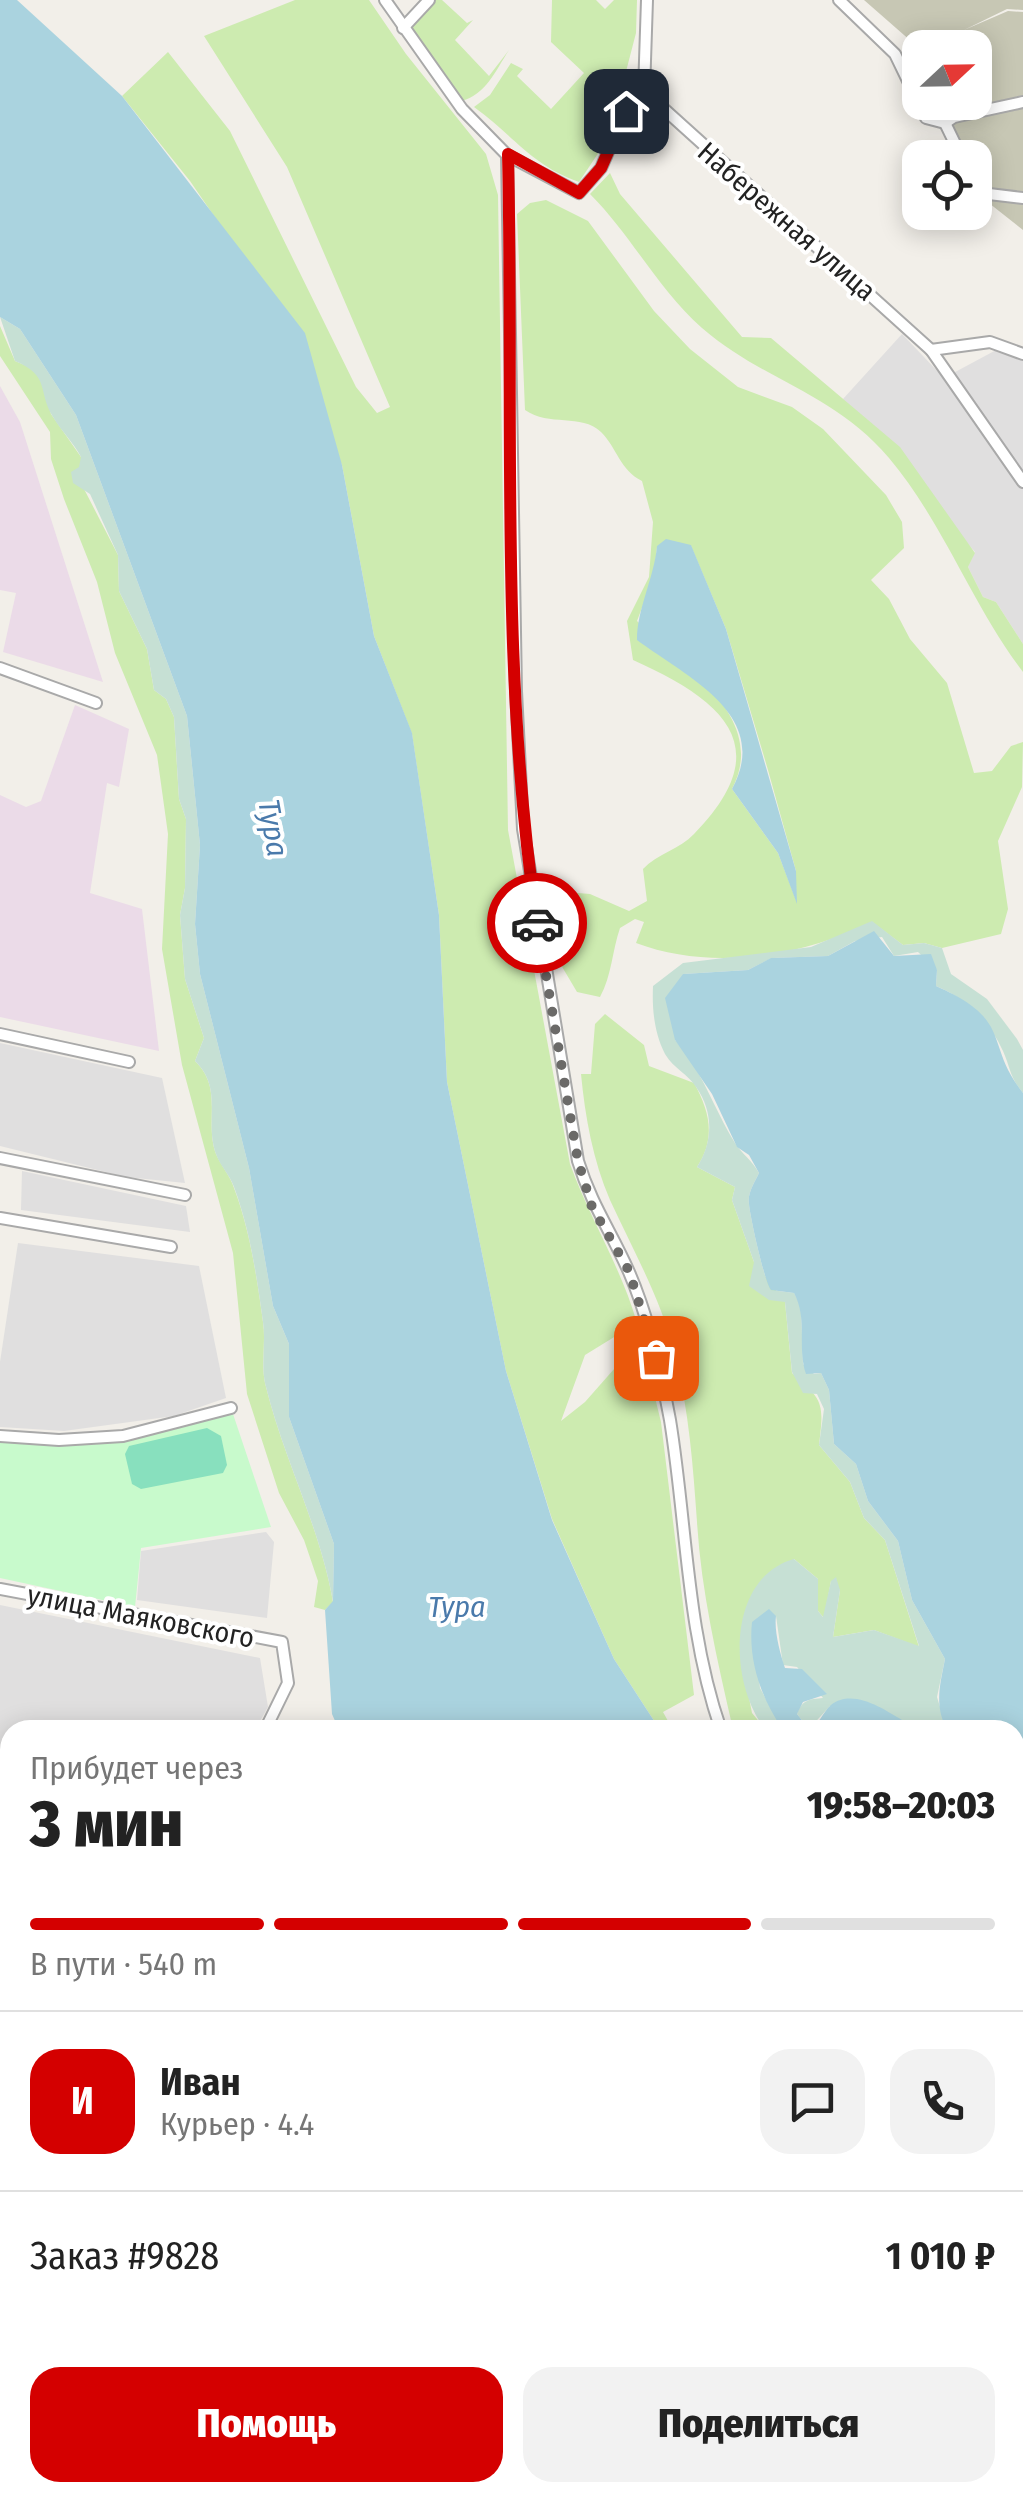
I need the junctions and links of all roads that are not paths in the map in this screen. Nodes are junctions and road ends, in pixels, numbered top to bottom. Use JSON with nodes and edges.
{"nodes":[{"id":1,"x":384,"y":0,"type":"edge"},
{"id":2,"x":429,"y":0,"type":"edge"},
{"id":3,"x":647,"y":0,"type":"edge"},
{"id":4,"x":839,"y":0,"type":"edge"},
{"id":5,"x":403,"y":28,"type":"junction"},
{"id":6,"x":644,"y":90,"type":"junction"},
{"id":7,"x":1023,"y":102,"type":"edge"},
{"id":8,"x":945,"y":124,"type":"junction"},
{"id":9,"x":953,"y":140,"type":"edge"},
{"id":10,"x":508,"y":154,"type":"junction"},
{"id":11,"x":992,"y":194,"type":"edge"},
{"id":12,"x":1023,"y":198,"type":"edge"},
{"id":13,"x":930,"y":350,"type":"junction"},
{"id":14,"x":1023,"y":354,"type":"edge"},
{"id":15,"x":1023,"y":482,"type":"edge"},
{"id":16,"x":0,"y":668,"type":"edge"},
{"id":17,"x":96,"y":703,"type":"dead end"},
{"id":18,"x":0,"y":1034,"type":"edge"},
{"id":19,"x":130,"y":1062,"type":"dead end"},
{"id":20,"x":0,"y":1160,"type":"edge"},
{"id":21,"x":185,"y":1194,"type":"dead end"},
{"id":22,"x":0,"y":1218,"type":"edge"},
{"id":23,"x":171,"y":1247,"type":"dead end"},
{"id":24,"x":230,"y":1408,"type":"dead end"},
{"id":25,"x":0,"y":1436,"type":"edge"},
{"id":26,"x":0,"y":1589,"type":"edge"},
{"id":27,"x":270,"y":1720,"type":"edge"},
{"id":28,"x":718,"y":1720,"type":"edge"}],
"edges":[{"from":1,"to":5,"type":"street"},
{"from":2,"to":5,"type":"street"},
{"from":3,"to":6,"type":"street"},
{"from":4,"to":8,"type":"street"},
{"from":5,"to":10,"type":"street"},
{"from":6,"to":10,"type":"street"},
{"from":6,"to":13,"type":"street","name":"Набережная улица"},
{"from":7,"to":8,"type":"street"},
{"from":8,"to":9,"type":"street"},
{"from":10,"to":28,"type":"street"},
{"from":11,"to":12,"type":"street"},
{"from":13,"to":14,"type":"street"},
{"from":13,"to":15,"type":"street","name":"Набережная улица"},
{"from":16,"to":17,"type":"street"},
{"from":18,"to":19,"type":"street"},
{"from":20,"to":21,"type":"street"},
{"from":22,"to":23,"type":"street"},
{"from":24,"to":25,"type":"street"},
{"from":26,"to":27,"type":"street","name":"улица Маяковского"}]}
